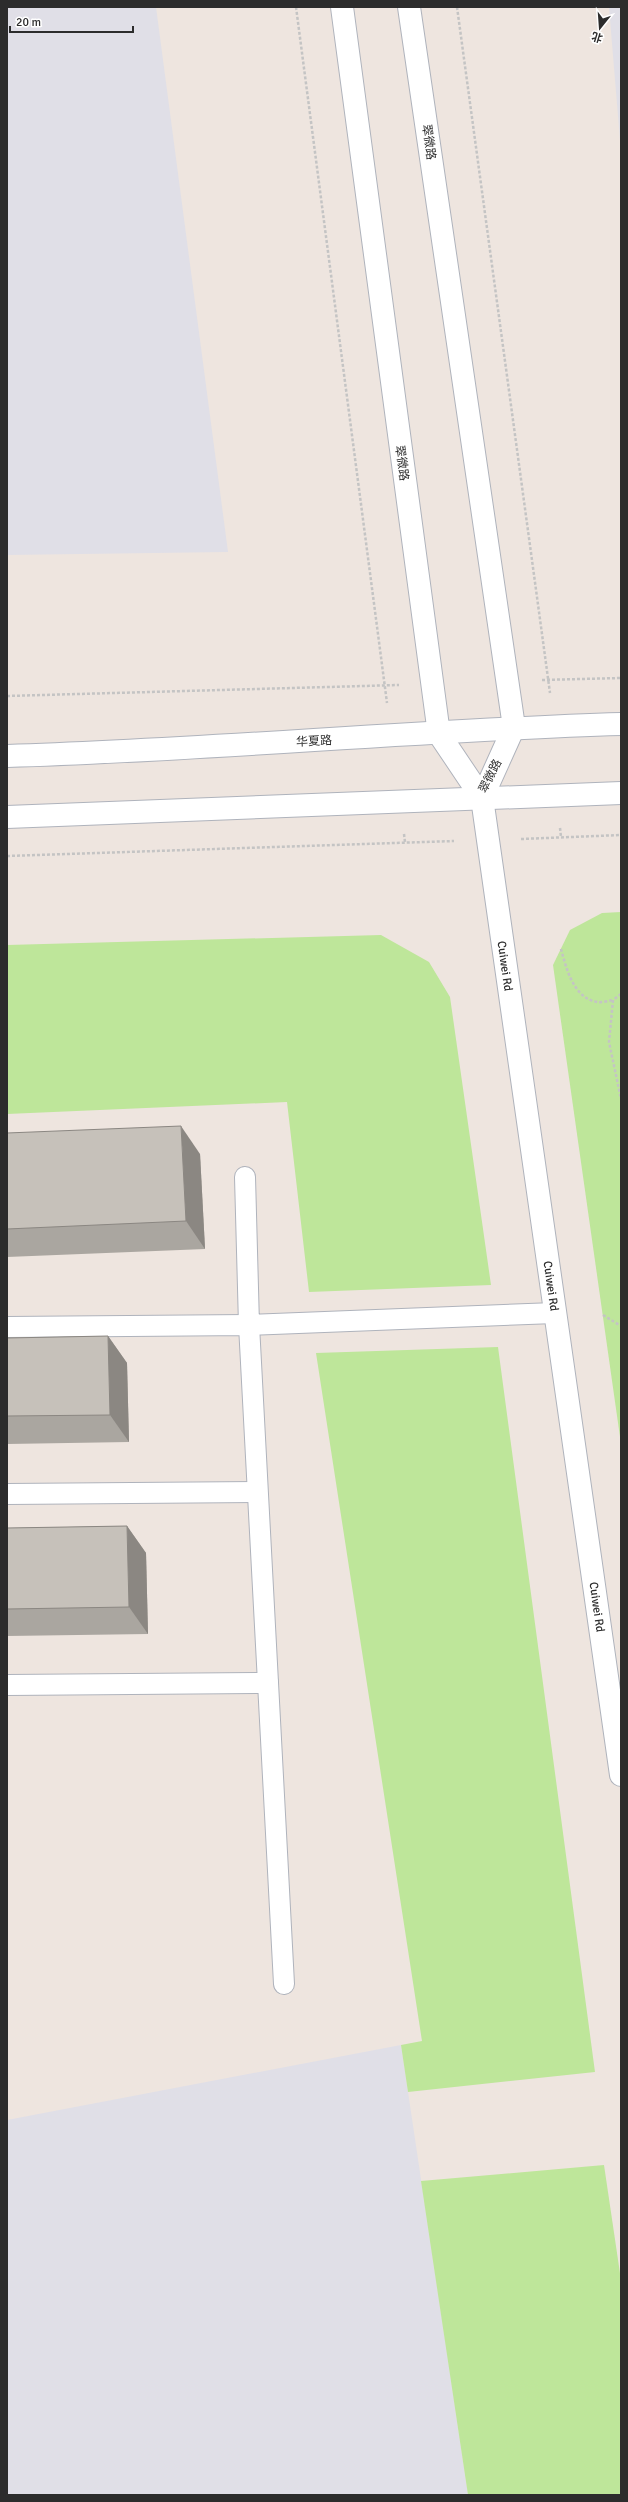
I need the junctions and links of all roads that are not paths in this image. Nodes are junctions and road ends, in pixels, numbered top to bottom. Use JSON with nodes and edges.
{"nodes":[{"id":1,"x":342,"y":7,"type":"edge"},
{"id":2,"x":409,"y":7,"type":"edge"},
{"id":3,"x":621,"y":724,"type":"edge"},
{"id":4,"x":514,"y":727,"type":"junction"},
{"id":5,"x":439,"y":734,"type":"junction"},
{"id":6,"x":7,"y":756,"type":"edge"},
{"id":7,"x":621,"y":793,"type":"edge"},
{"id":8,"x":482,"y":798,"type":"junction"},
{"id":9,"x":7,"y":817,"type":"edge"},
{"id":10,"x":245,"y":1177,"type":"dead end"},
{"id":11,"x":555,"y":1314,"type":"junction"},
{"id":12,"x":248,"y":1325,"type":"junction"},
{"id":13,"x":7,"y":1327,"type":"edge"},
{"id":14,"x":258,"y":1492,"type":"junction"},
{"id":15,"x":7,"y":1494,"type":"edge"},
{"id":16,"x":268,"y":1683,"type":"junction"},
{"id":17,"x":7,"y":1685,"type":"edge"},
{"id":18,"x":621,"y":1775,"type":"edge"},
{"id":19,"x":284,"y":1984,"type":"dead end"}],
"edges":[{"from":1,"to":5,"type":"street","name":"翠微路"},
{"from":2,"to":4,"type":"street","name":"翠微路"},
{"from":3,"to":4,"type":"street","name":"华夏路"},
{"from":4,"to":5,"type":"street","name":"华夏路"},
{"from":4,"to":8,"type":"street","name":"翠微路"},
{"from":5,"to":6,"type":"street","name":"华夏路"},
{"from":5,"to":8,"type":"street","name":"翠微路"},
{"from":7,"to":8,"type":"street"},
{"from":8,"to":9,"type":"street"},
{"from":8,"to":11,"type":"street","name":"Cuiwei Rd"},
{"from":10,"to":12,"type":"lane"},
{"from":11,"to":12,"type":"lane"},
{"from":11,"to":18,"type":"street","name":"Cuiwei Rd"},
{"from":12,"to":13,"type":"lane"},
{"from":12,"to":14,"type":"lane"},
{"from":14,"to":15,"type":"lane"},
{"from":14,"to":16,"type":"lane"},
{"from":16,"to":17,"type":"lane"},
{"from":16,"to":19,"type":"lane"}]}
